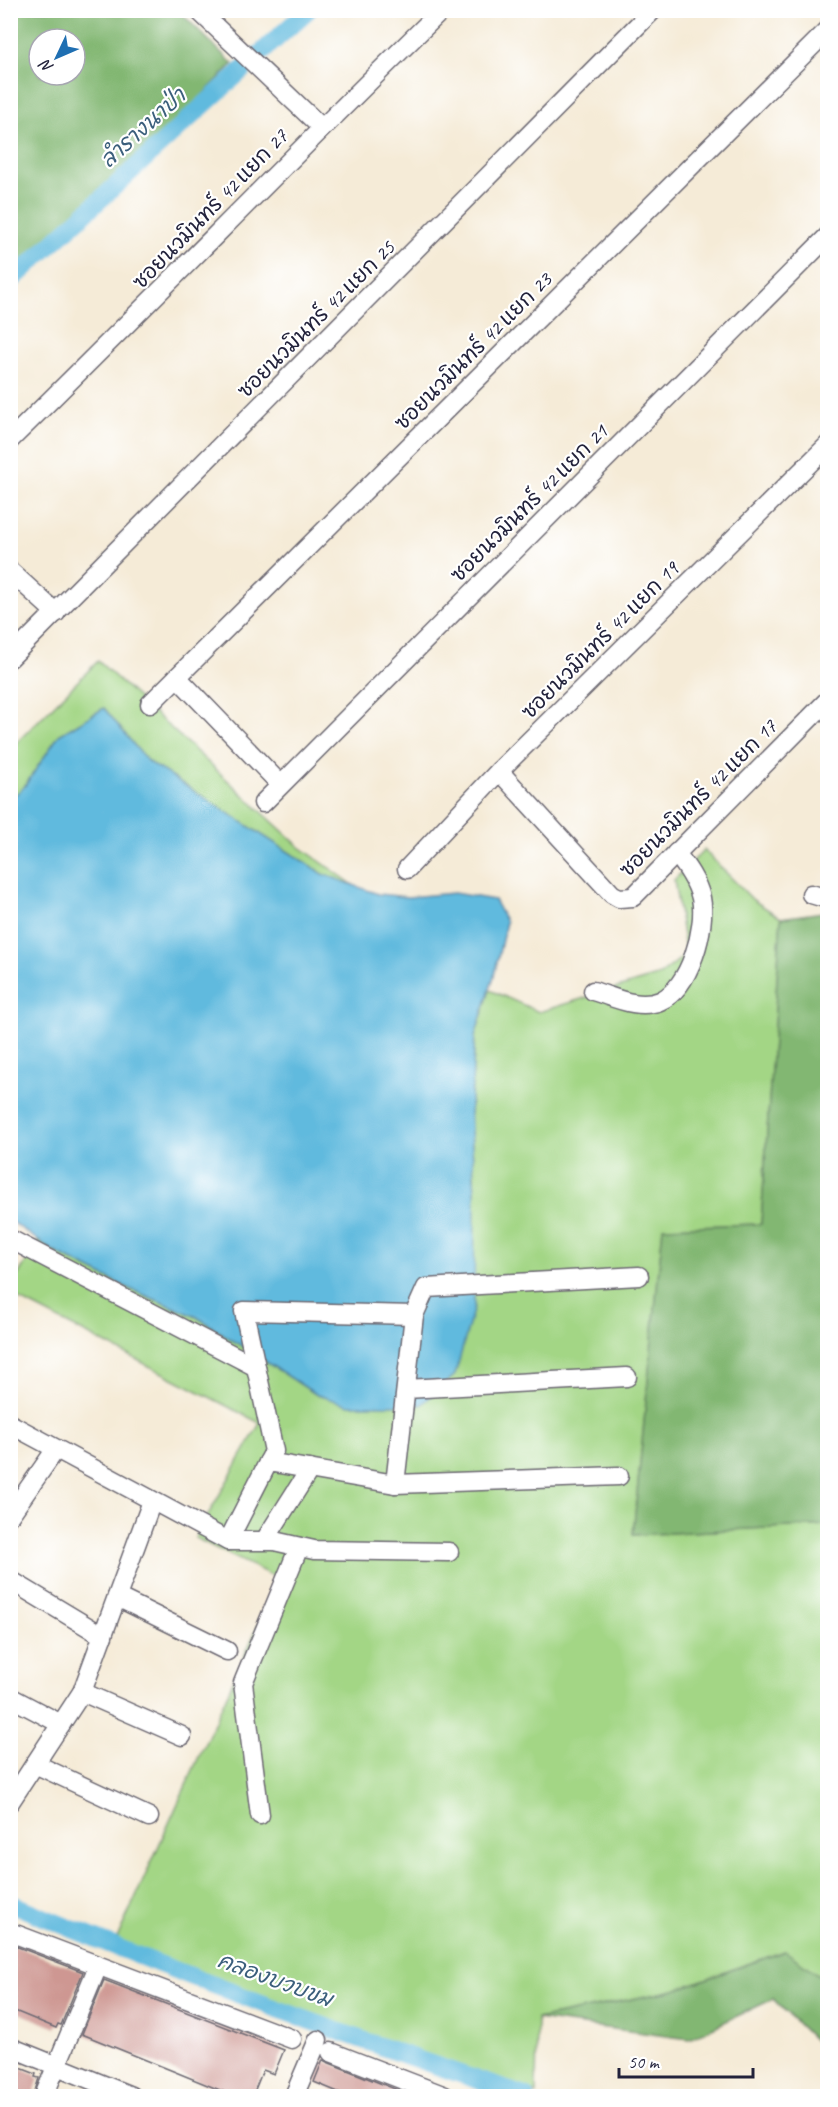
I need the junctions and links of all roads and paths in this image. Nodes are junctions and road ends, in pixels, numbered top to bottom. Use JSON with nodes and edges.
{"nodes":[{"id":1,"x":198,"y":10,"type":"edge"},
{"id":2,"x":442,"y":10,"type":"edge"},
{"id":3,"x":653,"y":10,"type":"edge"},
{"id":4,"x":828,"y":30,"type":"edge"},
{"id":5,"x":321,"y":127,"type":"junction"},
{"id":6,"x":828,"y":236,"type":"edge"},
{"id":7,"x":10,"y":440,"type":"edge"},
{"id":8,"x":828,"y":445,"type":"edge"},
{"id":9,"x":10,"y":571,"type":"edge"},
{"id":10,"x":56,"y":613,"type":"junction"},
{"id":11,"x":10,"y":658,"type":"edge"},
{"id":12,"x":177,"y":677,"type":"junction"},
{"id":13,"x":828,"y":700,"type":"edge"},
{"id":14,"x":150,"y":704,"type":"dead end"},
{"id":15,"x":499,"y":771,"type":"junction"},
{"id":16,"x":280,"y":784,"type":"junction"},
{"id":17,"x":263,"y":803,"type":"dead end"},
{"id":18,"x":676,"y":853,"type":"junction"},
{"id":19,"x":407,"y":869,"type":"dead end"},
{"id":20,"x":593,"y":991,"type":"dead end"},
{"id":21,"x":10,"y":1239,"type":"edge"},
{"id":22,"x":639,"y":1276,"type":"dead end"},
{"id":23,"x":414,"y":1315,"type":"junction"},
{"id":24,"x":256,"y":1367,"type":"junction"},
{"id":25,"x":627,"y":1377,"type":"dead end"},
{"id":26,"x":406,"y":1389,"type":"junction"},
{"id":27,"x":10,"y":1425,"type":"edge"},
{"id":28,"x":56,"y":1449,"type":"junction"},
{"id":29,"x":268,"y":1462,"type":"junction"},
{"id":30,"x":310,"y":1469,"type":"junction"},
{"id":31,"x":619,"y":1476,"type":"dead end"},
{"id":32,"x":395,"y":1484,"type":"junction"},
{"id":33,"x":152,"y":1501,"type":"junction"},
{"id":34,"x":10,"y":1515,"type":"edge"},
{"id":35,"x":265,"y":1540,"type":"junction"},
{"id":36,"x":228,"y":1541,"type":"junction"},
{"id":37,"x":299,"y":1548,"type":"junction"},
{"id":38,"x":449,"y":1552,"type":"dead end"},
{"id":39,"x":10,"y":1580,"type":"edge"},
{"id":40,"x":117,"y":1597,"type":"junction"},
{"id":41,"x":103,"y":1635,"type":"junction"},
{"id":42,"x":227,"y":1651,"type":"dead end"},
{"id":43,"x":82,"y":1692,"type":"junction"},
{"id":44,"x":10,"y":1697,"type":"edge"},
{"id":45,"x":61,"y":1725,"type":"junction"},
{"id":46,"x":182,"y":1736,"type":"dead end"},
{"id":47,"x":35,"y":1764,"type":"junction"},
{"id":48,"x":11,"y":1802,"type":"edge"},
{"id":49,"x":260,"y":1815,"type":"dead end"},
{"id":50,"x":149,"y":1817,"type":"dead end"},
{"id":51,"x":10,"y":1932,"type":"edge"},
{"id":52,"x":98,"y":1966,"type":"junction"},
{"id":53,"x":292,"y":2039,"type":"dead end"},
{"id":54,"x":10,"y":2047,"type":"edge"},
{"id":55,"x":56,"y":2067,"type":"junction"},
{"id":56,"x":44,"y":2097,"type":"edge"},
{"id":57,"x":131,"y":2097,"type":"edge"},
{"id":58,"x":294,"y":2097,"type":"edge"},
{"id":59,"x":445,"y":2097,"type":"edge"}],
"edges":[{"from":1,"to":5,"type":"street"},
{"from":2,"to":5,"type":"street","name":"ซอยนวมินทร์ 42 แยก 27"},
{"from":3,"to":10,"type":"street","name":"ซอยนวมินทร์ 42 แยก 25"},
{"from":4,"to":12,"type":"street","name":"ซอยนวมินทร์ 42 แยก 23"},
{"from":5,"to":7,"type":"street","name":"ซอยนวมินทร์ 42 แยก 27"},
{"from":6,"to":16,"type":"street","name":"ซอยนวมินทร์ 42 แยก 21"},
{"from":8,"to":15,"type":"street","name":"ซอยนวมินทร์ 42 แยก 19"},
{"from":9,"to":10,"type":"street"},
{"from":10,"to":11,"type":"street","name":"ซอยนวมินทร์ 42 แยก 25"},
{"from":12,"to":14,"type":"street","name":"ซอยนวมินทร์ 42 แยก 23"},
{"from":12,"to":16,"type":"street"},
{"from":13,"to":18,"type":"street","name":"ซอยนวมินทร์ 42 แยก 17"},
{"from":15,"to":18,"type":"street","name":"ซอยนวมินทร์ 42 แยก 17"},
{"from":15,"to":19,"type":"street","name":"ซอยนวมินทร์ 42 แยก 19"},
{"from":16,"to":17,"type":"street","name":"ซอยนวมินทร์ 42 แยก 21"},
{"from":18,"to":20,"type":"street"},
{"from":21,"to":24,"type":"street"},
{"from":22,"to":23,"type":"street"},
{"from":23,"to":24,"type":"street"},
{"from":23,"to":26,"type":"street"},
{"from":24,"to":29,"type":"street"},
{"from":25,"to":26,"type":"street"},
{"from":26,"to":32,"type":"street"},
{"from":27,"to":28,"type":"street"},
{"from":28,"to":33,"type":"street"},
{"from":28,"to":34,"type":"street"},
{"from":29,"to":30,"type":"street"},
{"from":29,"to":36,"type":"street"},
{"from":30,"to":32,"type":"street"},
{"from":30,"to":35,"type":"street"},
{"from":31,"to":32,"type":"street"},
{"from":33,"to":36,"type":"street"},
{"from":33,"to":40,"type":"street"},
{"from":35,"to":36,"type":"street"},
{"from":35,"to":37,"type":"street"},
{"from":37,"to":38,"type":"street"},
{"from":37,"to":49,"type":"street"},
{"from":39,"to":41,"type":"street"},
{"from":40,"to":41,"type":"street"},
{"from":40,"to":42,"type":"street"},
{"from":41,"to":43,"type":"street"},
{"from":43,"to":45,"type":"street"},
{"from":43,"to":46,"type":"street"},
{"from":44,"to":45,"type":"street"},
{"from":45,"to":47,"type":"street"},
{"from":47,"to":48,"type":"street"},
{"from":47,"to":50,"type":"street"},
{"from":51,"to":52,"type":"street"},
{"from":52,"to":53,"type":"street"},
{"from":52,"to":55,"type":"street"},
{"from":54,"to":55,"type":"street"},
{"from":55,"to":56,"type":"street"},
{"from":55,"to":57,"type":"street"},
{"from":58,"to":59,"type":"street"}]}
